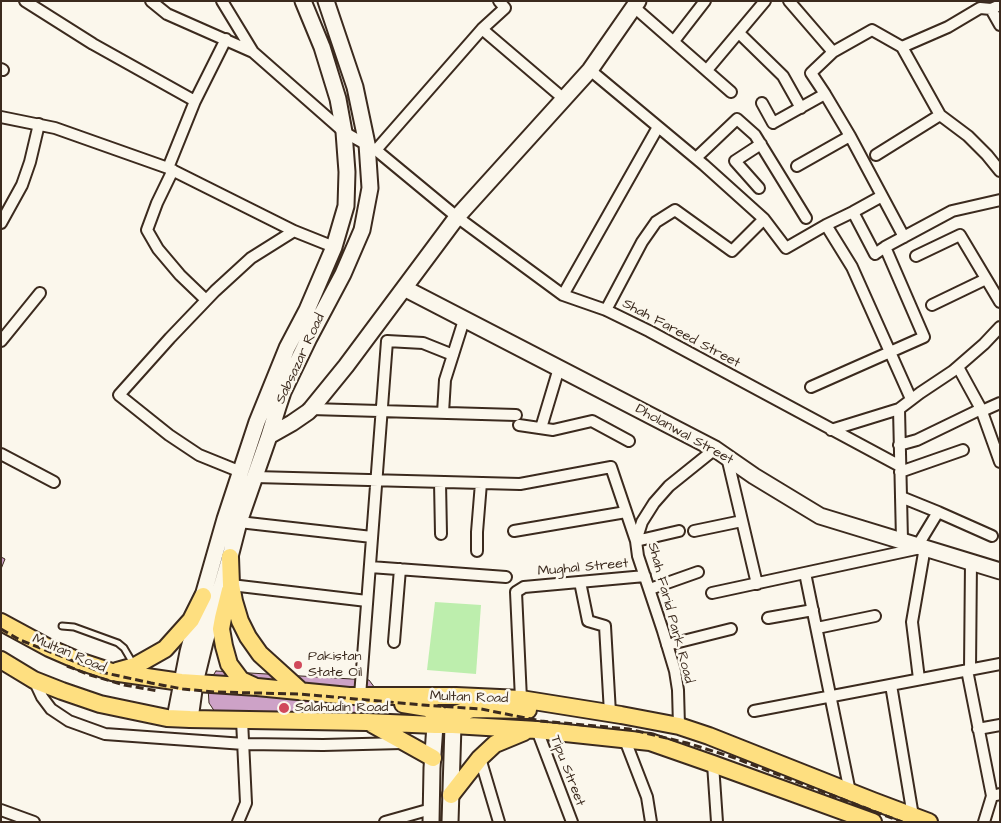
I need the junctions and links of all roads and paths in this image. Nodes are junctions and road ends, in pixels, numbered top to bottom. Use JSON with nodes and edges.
{"nodes":[{"id":1,"x":25,"y":1,"type":"edge"},
{"id":2,"x":152,"y":1,"type":"edge"},
{"id":3,"x":222,"y":1,"type":"edge"},
{"id":4,"x":304,"y":1,"type":"edge"},
{"id":5,"x":326,"y":1,"type":"edge"},
{"id":6,"x":499,"y":1,"type":"edge"},
{"id":7,"x":705,"y":1,"type":"edge"},
{"id":8,"x":766,"y":1,"type":"edge"},
{"id":9,"x":789,"y":1,"type":"edge"},
{"id":10,"x":636,"y":4,"type":"edge"},
{"id":11,"x":977,"y":5,"type":"edge"},
{"id":12,"x":995,"y":7,"type":"edge"},
{"id":13,"x":1000,"y":25,"type":"edge"},
{"id":14,"x":482,"y":29,"type":"junction"},
{"id":15,"x":739,"y":33,"type":"junction"},
{"id":16,"x":226,"y":40,"type":"junction"},
{"id":17,"x":674,"y":42,"type":"junction"},
{"id":18,"x":902,"y":47,"type":"junction"},
{"id":19,"x":253,"y":52,"type":"junction"},
{"id":20,"x":833,"y":52,"type":"junction"},
{"id":21,"x":590,"y":70,"type":"junction"},
{"id":22,"x":707,"y":70,"type":"junction"},
{"id":23,"x":731,"y":92,"type":"dead end"},
{"id":24,"x":825,"y":94,"type":"junction"},
{"id":25,"x":564,"y":99,"type":"junction"},
{"id":26,"x":196,"y":101,"type":"junction"},
{"id":27,"x":762,"y":103,"type":"dead end"},
{"id":28,"x":801,"y":108,"type":"junction"},
{"id":29,"x":940,"y":115,"type":"junction"},
{"id":30,"x":1,"y":117,"type":"edge"},
{"id":31,"x":39,"y":124,"type":"junction"},
{"id":32,"x":658,"y":127,"type":"junction"},
{"id":33,"x":344,"y":132,"type":"junction"},
{"id":34,"x":850,"y":136,"type":"junction"},
{"id":35,"x":760,"y":144,"type":"junction"},
{"id":36,"x":372,"y":147,"type":"junction"},
{"id":37,"x":876,"y":155,"type":"dead end"},
{"id":38,"x":696,"y":158,"type":"junction"},
{"id":39,"x":797,"y":166,"type":"dead end"},
{"id":40,"x":171,"y":169,"type":"junction"},
{"id":41,"x":1000,"y":171,"type":"edge"},
{"id":42,"x":759,"y":188,"type":"dead end"},
{"id":43,"x":882,"y":196,"type":"junction"},
{"id":44,"x":1000,"y":200,"type":"edge"},
{"id":45,"x":853,"y":212,"type":"junction"},
{"id":46,"x":457,"y":217,"type":"junction"},
{"id":47,"x":806,"y":218,"type":"dead end"},
{"id":48,"x":764,"y":220,"type":"junction"},
{"id":49,"x":1,"y":223,"type":"edge"},
{"id":50,"x":826,"y":225,"type":"junction"},
{"id":51,"x":294,"y":231,"type":"junction"},
{"id":52,"x":904,"y":237,"type":"junction"},
{"id":53,"x":334,"y":247,"type":"junction"},
{"id":54,"x":886,"y":247,"type":"junction"},
{"id":55,"x":916,"y":256,"type":"dead end"},
{"id":56,"x":986,"y":280,"type":"junction"},
{"id":57,"x":404,"y":288,"type":"junction"},
{"id":58,"x":40,"y":293,"type":"dead end"},
{"id":59,"x":563,"y":295,"type":"junction"},
{"id":60,"x":206,"y":300,"type":"junction"},
{"id":61,"x":1000,"y":302,"type":"edge"},
{"id":62,"x":932,"y":305,"type":"dead end"},
{"id":63,"x":606,"y":310,"type":"junction"},
{"id":64,"x":464,"y":320,"type":"junction"},
{"id":65,"x":1000,"y":327,"type":"edge"},
{"id":66,"x":1,"y":341,"type":"edge"},
{"id":67,"x":890,"y":352,"type":"junction"},
{"id":68,"x":453,"y":355,"type":"junction"},
{"id":69,"x":958,"y":367,"type":"junction"},
{"id":70,"x":559,"y":368,"type":"junction"},
{"id":71,"x":811,"y":388,"type":"dead end"},
{"id":72,"x":911,"y":399,"type":"junction"},
{"id":73,"x":1000,"y":403,"type":"edge"},
{"id":74,"x":271,"y":406,"type":"junction"},
{"id":75,"x":311,"y":409,"type":"junction"},
{"id":76,"x":898,"y":409,"type":"junction"},
{"id":77,"x":982,"y":410,"type":"junction"},
{"id":78,"x":382,"y":411,"type":"junction"},
{"id":79,"x":443,"y":412,"type":"junction"},
{"id":80,"x":541,"y":428,"type":"junction"},
{"id":81,"x":831,"y":430,"type":"junction"},
{"id":82,"x":269,"y":436,"type":"junction"},
{"id":83,"x":629,"y":440,"type":"dead end"},
{"id":84,"x":899,"y":445,"type":"junction"},
{"id":85,"x":963,"y":450,"type":"dead end"},
{"id":86,"x":721,"y":453,"type":"junction"},
{"id":87,"x":1,"y":454,"type":"edge"},
{"id":88,"x":1000,"y":462,"type":"edge"},
{"id":89,"x":900,"y":469,"type":"junction"},
{"id":90,"x":248,"y":474,"type":"junction"},
{"id":91,"x":376,"y":480,"type":"junction"},
{"id":92,"x":54,"y":482,"type":"dead end"},
{"id":93,"x":440,"y":482,"type":"junction"},
{"id":94,"x":481,"y":483,"type":"junction"},
{"id":95,"x":901,"y":497,"type":"junction"},
{"id":96,"x":626,"y":512,"type":"junction"},
{"id":97,"x":938,"y":512,"type":"junction"},
{"id":98,"x":742,"y":521,"type":"junction"},
{"id":99,"x":239,"y":522,"type":"junction"},
{"id":100,"x":514,"y":531,"type":"dead end"},
{"id":101,"x":679,"y":531,"type":"dead end"},
{"id":102,"x":694,"y":531,"type":"dead end"},
{"id":103,"x":441,"y":534,"type":"dead end"},
{"id":104,"x":992,"y":536,"type":"dead end"},
{"id":105,"x":372,"y":537,"type":"junction"},
{"id":106,"x":902,"y":540,"type":"junction"},
{"id":107,"x":636,"y":541,"type":"junction"},
{"id":108,"x":921,"y":546,"type":"junction"},
{"id":109,"x":477,"y":551,"type":"dead end"},
{"id":110,"x":230,"y":557,"type":"junction"},
{"id":111,"x":970,"y":562,"type":"junction"},
{"id":112,"x":370,"y":567,"type":"junction"},
{"id":113,"x":400,"y":569,"type":"junction"},
{"id":114,"x":1000,"y":570,"type":"edge"},
{"id":115,"x":698,"y":572,"type":"dead end"},
{"id":116,"x":805,"y":573,"type":"junction"},
{"id":117,"x":645,"y":576,"type":"junction"},
{"id":118,"x":506,"y":577,"type":"dead end"},
{"id":119,"x":580,"y":582,"type":"junction"},
{"id":120,"x":757,"y":584,"type":"junction"},
{"id":121,"x":231,"y":585,"type":"junction"},
{"id":122,"x":650,"y":589,"type":"junction"},
{"id":123,"x":712,"y":593,"type":"dead end"},
{"id":124,"x":203,"y":596,"type":"junction"},
{"id":125,"x":367,"y":600,"type":"junction"},
{"id":126,"x":813,"y":610,"type":"junction"},
{"id":127,"x":875,"y":616,"type":"dead end"},
{"id":128,"x":768,"y":618,"type":"dead end"},
{"id":129,"x":1,"y":622,"type":"edge"},
{"id":130,"x":62,"y":626,"type":"dead end"},
{"id":131,"x":817,"y":628,"type":"junction"},
{"id":132,"x":731,"y":629,"type":"dead end"},
{"id":133,"x":394,"y":642,"type":"dead end"},
{"id":134,"x":667,"y":645,"type":"junction"},
{"id":135,"x":1,"y":660,"type":"edge"},
{"id":136,"x":1000,"y":664,"type":"edge"},
{"id":137,"x":135,"y":666,"type":"junction"},
{"id":138,"x":969,"y":670,"type":"junction"},
{"id":139,"x":112,"y":672,"type":"junction"},
{"id":140,"x":34,"y":680,"type":"junction"},
{"id":141,"x":919,"y":680,"type":"junction"},
{"id":142,"x":188,"y":682,"type":"junction"},
{"id":143,"x":891,"y":685,"type":"junction"},
{"id":144,"x":257,"y":687,"type":"junction"},
{"id":145,"x":302,"y":692,"type":"junction"},
{"id":146,"x":355,"y":696,"type":"junction"},
{"id":147,"x":831,"y":696,"type":"junction"},
{"id":148,"x":522,"y":699,"type":"junction"},
{"id":149,"x":578,"y":709,"type":"junction"},
{"id":150,"x":754,"y":711,"type":"dead end"},
{"id":151,"x":610,"y":713,"type":"junction"},
{"id":152,"x":182,"y":719,"type":"junction"},
{"id":153,"x":242,"y":720,"type":"junction"},
{"id":154,"x":367,"y":722,"type":"junction"},
{"id":155,"x":444,"y":722,"type":"junction"},
{"id":156,"x":1000,"y":725,"type":"edge"},
{"id":157,"x":679,"y":726,"type":"junction"},
{"id":158,"x":532,"y":730,"type":"junction"},
{"id":159,"x":978,"y":730,"type":"junction"},
{"id":160,"x":625,"y":740,"type":"junction"},
{"id":161,"x":406,"y":743,"type":"junction"},
{"id":162,"x":244,"y":744,"type":"junction"},
{"id":163,"x":429,"y":756,"type":"junction"},
{"id":164,"x":480,"y":758,"type":"junction"},
{"id":165,"x":713,"y":764,"type":"junction"},
{"id":166,"x":850,"y":792,"type":"junction"},
{"id":167,"x":451,"y":795,"type":"junction"},
{"id":168,"x":996,"y":795,"type":"edge"},
{"id":169,"x":1,"y":810,"type":"edge"},
{"id":170,"x":913,"y":816,"type":"junction"},
{"id":171,"x":426,"y":818,"type":"edge"},
{"id":172,"x":34,"y":822,"type":"edge"},
{"id":173,"x":238,"y":822,"type":"edge"},
{"id":174,"x":385,"y":822,"type":"edge"},
{"id":175,"x":450,"y":822,"type":"edge"},
{"id":176,"x":499,"y":822,"type":"edge"},
{"id":177,"x":572,"y":822,"type":"edge"},
{"id":178,"x":651,"y":822,"type":"edge"},
{"id":179,"x":717,"y":822,"type":"edge"},
{"id":180,"x":873,"y":822,"type":"edge"},
{"id":181,"x":929,"y":822,"type":"edge"},
{"id":182,"x":984,"y":822,"type":"edge"}],
"edges":[{"from":1,"to":26,"type":"street"},
{"from":2,"to":16,"type":"street"},
{"from":3,"to":19,"type":"street"},
{"from":4,"to":33,"type":"main road","name":"Sabsazar Road"},
{"from":5,"to":36,"type":"main road","name":"Sabsazar Road"},
{"from":6,"to":14,"type":"street"},
{"from":7,"to":17,"type":"street"},
{"from":8,"to":15,"type":"street"},
{"from":9,"to":20,"type":"street"},
{"from":10,"to":17,"type":"street"},
{"from":10,"to":21,"type":"main road"},
{"from":11,"to":12,"type":"street"},
{"from":11,"to":18,"type":"street"},
{"from":12,"to":13,"type":"street"},
{"from":14,"to":25,"type":"street"},
{"from":14,"to":36,"type":"street"},
{"from":15,"to":22,"type":"street"},
{"from":15,"to":28,"type":"street"},
{"from":16,"to":19,"type":"street"},
{"from":16,"to":26,"type":"street"},
{"from":17,"to":22,"type":"street"},
{"from":18,"to":20,"type":"street"},
{"from":18,"to":29,"type":"street"},
{"from":19,"to":33,"type":"street","name":"Shah Fareed Street"},
{"from":20,"to":24,"type":"street"},
{"from":21,"to":25,"type":"main road"},
{"from":21,"to":32,"type":"street"},
{"from":22,"to":23,"type":"street"},
{"from":24,"to":28,"type":"street"},
{"from":24,"to":34,"type":"street"},
{"from":25,"to":46,"type":"main road"},
{"from":26,"to":40,"type":"street"},
{"from":27,"to":28,"type":"street"},
{"from":29,"to":37,"type":"street"},
{"from":29,"to":41,"type":"street"},
{"from":30,"to":31,"type":"street"},
{"from":31,"to":40,"type":"street"},
{"from":31,"to":49,"type":"street"},
{"from":32,"to":38,"type":"street"},
{"from":32,"to":59,"type":"street"},
{"from":33,"to":36,"type":"street","name":"Shah Fareed Street"},
{"from":33,"to":53,"type":"main road","name":"Sabsazar Road"},
{"from":34,"to":39,"type":"street"},
{"from":34,"to":43,"type":"street"},
{"from":35,"to":38,"type":"street"},
{"from":35,"to":42,"type":"street"},
{"from":35,"to":47,"type":"street"},
{"from":36,"to":46,"type":"street","name":"Shah Fareed Street"},
{"from":36,"to":74,"type":"main road","name":"Sabsazar Road"},
{"from":38,"to":48,"type":"street"},
{"from":40,"to":51,"type":"street"},
{"from":40,"to":60,"type":"street"},
{"from":43,"to":45,"type":"street"},
{"from":43,"to":52,"type":"street"},
{"from":44,"to":52,"type":"street"},
{"from":45,"to":50,"type":"street"},
{"from":45,"to":54,"type":"street"},
{"from":46,"to":57,"type":"main road"},
{"from":46,"to":59,"type":"street","name":"Shah Fareed Street"},
{"from":48,"to":50,"type":"street"},
{"from":48,"to":63,"type":"street"},
{"from":50,"to":67,"type":"street"},
{"from":51,"to":53,"type":"street"},
{"from":51,"to":60,"type":"street"},
{"from":52,"to":54,"type":"street"},
{"from":53,"to":74,"type":"main road","name":"Sabsazar Road"},
{"from":54,"to":67,"type":"street"},
{"from":55,"to":56,"type":"street"},
{"from":56,"to":61,"type":"street"},
{"from":56,"to":62,"type":"street"},
{"from":57,"to":64,"type":"main road","name":"Dholanwal Street"},
{"from":57,"to":75,"type":"main road"},
{"from":58,"to":66,"type":"street"},
{"from":59,"to":63,"type":"street","name":"Shah Fareed Street"},
{"from":60,"to":90,"type":"street"},
{"from":63,"to":81,"type":"street","name":"Shah Fareed Street"},
{"from":64,"to":68,"type":"street"},
{"from":64,"to":70,"type":"main road","name":"Dholanwal Street"},
{"from":65,"to":69,"type":"street"},
{"from":67,"to":71,"type":"street"},
{"from":67,"to":72,"type":"street"},
{"from":68,"to":78,"type":"street"},
{"from":68,"to":79,"type":"street"},
{"from":69,"to":72,"type":"street"},
{"from":69,"to":77,"type":"street"},
{"from":70,"to":80,"type":"street"},
{"from":70,"to":86,"type":"main road","name":"Dholanwal Street"},
{"from":72,"to":76,"type":"street"},
{"from":73,"to":77,"type":"street"},
{"from":74,"to":82,"type":"main road","name":"Sabsazar Road"},
{"from":74,"to":90,"type":"main road","name":"Sabsazar Road"},
{"from":75,"to":78,"type":"street"},
{"from":75,"to":82,"type":"main road"},
{"from":76,"to":81,"type":"street"},
{"from":76,"to":84,"type":"street"},
{"from":77,"to":84,"type":"street"},
{"from":77,"to":88,"type":"street"},
{"from":78,"to":79,"type":"street"},
{"from":78,"to":91,"type":"street"},
{"from":79,"to":80,"type":"street"},
{"from":80,"to":83,"type":"street"},
{"from":81,"to":89,"type":"street","name":"Shah Fareed Street"},
{"from":82,"to":90,"type":"main road","name":"Sabsazar Road"},
{"from":84,"to":89,"type":"street"},
{"from":85,"to":89,"type":"street"},
{"from":86,"to":98,"type":"street"},
{"from":86,"to":106,"type":"main road","name":"Dholanwal Street"},
{"from":86,"to":107,"type":"street","name":"Shah Farid Park Road"},
{"from":87,"to":92,"type":"street"},
{"from":89,"to":95,"type":"street"},
{"from":90,"to":91,"type":"street"},
{"from":90,"to":99,"type":"main road","name":"Sabsazar Road"},
{"from":90,"to":124,"type":"main road","name":"Sabsazar Road"},
{"from":91,"to":93,"type":"street"},
{"from":91,"to":105,"type":"street"},
{"from":93,"to":94,"type":"street"},
{"from":93,"to":103,"type":"street"},
{"from":94,"to":96,"type":"street"},
{"from":94,"to":109,"type":"street"},
{"from":95,"to":97,"type":"street"},
{"from":95,"to":106,"type":"street"},
{"from":96,"to":100,"type":"street"},
{"from":96,"to":107,"type":"street"},
{"from":97,"to":104,"type":"street"},
{"from":97,"to":108,"type":"street"},
{"from":98,"to":102,"type":"street"},
{"from":98,"to":120,"type":"street"},
{"from":99,"to":105,"type":"street"},
{"from":99,"to":110,"type":"main road","name":"Sabsazar Road"},
{"from":101,"to":107,"type":"street"},
{"from":105,"to":112,"type":"street"},
{"from":106,"to":108,"type":"main road","name":"Dholanwal Street"},
{"from":107,"to":117,"type":"street","name":"Shah Farid Park Road"},
{"from":108,"to":111,"type":"main road","name":"Dholanwal Street"},
{"from":108,"to":116,"type":"street"},
{"from":108,"to":141,"type":"street"},
{"from":110,"to":121,"type":"main road"},
{"from":110,"to":142,"type":"main road","name":"Sabsazar Road"},
{"from":111,"to":114,"type":"main road","name":"Dholanwal Street"},
{"from":111,"to":138,"type":"street"},
{"from":112,"to":113,"type":"street"},
{"from":112,"to":125,"type":"street"},
{"from":113,"to":118,"type":"street"},
{"from":113,"to":133,"type":"street"},
{"from":115,"to":122,"type":"street"},
{"from":116,"to":120,"type":"street"},
{"from":116,"to":126,"type":"street"},
{"from":117,"to":119,"type":"street","name":"Mughal Street"},
{"from":117,"to":122,"type":"street","name":"Shah Farid Park Road"},
{"from":119,"to":148,"type":"street","name":"Mughal Street"},
{"from":119,"to":151,"type":"street"},
{"from":120,"to":123,"type":"street"},
{"from":121,"to":125,"type":"street"},
{"from":121,"to":144,"type":"main road"},
{"from":121,"to":145,"type":"main road"},
{"from":122,"to":134,"type":"street","name":"Shah Farid Park Road"},
{"from":124,"to":137,"type":"main road"},
{"from":124,"to":142,"type":"main road","name":"Sabsazar Road"},
{"from":125,"to":146,"type":"street"},
{"from":126,"to":128,"type":"street"},
{"from":126,"to":131,"type":"street"},
{"from":127,"to":131,"type":"street"},
{"from":129,"to":139,"type":"main road","name":"Multan Road"},
{"from":130,"to":137,"type":"lane"},
{"from":131,"to":147,"type":"street"},
{"from":132,"to":134,"type":"street"},
{"from":134,"to":157,"type":"street","name":"Shah Farid Park Road"},
{"from":135,"to":140,"type":"main road","name":"Multan Road"},
{"from":136,"to":138,"type":"street"},
{"from":137,"to":139,"type":"main road"},
{"from":138,"to":141,"type":"street"},
{"from":138,"to":159,"type":"street"},
{"from":139,"to":142,"type":"main road","name":"Multan Road"},
{"from":140,"to":152,"type":"main road","name":"Multan Road"},
{"from":140,"to":162,"type":"street"},
{"from":141,"to":143,"type":"street"},
{"from":142,"to":144,"type":"main road","name":"Multan Road"},
{"from":142,"to":152,"type":"main road","name":"Sabsazar Road"},
{"from":143,"to":147,"type":"street"},
{"from":143,"to":170,"type":"street"},
{"from":144,"to":145,"type":"main road","name":"Multan Road"},
{"from":145,"to":146,"type":"main road","name":"Multan Road"},
{"from":146,"to":148,"type":"main road","name":"Multan Road"},
{"from":146,"to":155,"type":"main road"},
{"from":147,"to":150,"type":"street"},
{"from":147,"to":166,"type":"street"},
{"from":148,"to":149,"type":"main road","name":"Multan Road"},
{"from":149,"to":151,"type":"main road","name":"Multan Road"},
{"from":149,"to":155,"type":"main road"},
{"from":151,"to":157,"type":"main road","name":"Multan Road"},
{"from":152,"to":153,"type":"main road","name":"Multan Road"},
{"from":153,"to":154,"type":"main road","name":"Multan Road"},
{"from":153,"to":162,"type":"street"},
{"from":154,"to":155,"type":"main road","name":"Multan Road"},
{"from":154,"to":161,"type":"main road"},
{"from":155,"to":158,"type":"main road","name":"Multan Road"},
{"from":155,"to":163,"type":"main road"},
{"from":155,"to":167,"type":"main road"},
{"from":156,"to":159,"type":"street"},
{"from":157,"to":166,"type":"main road","name":"Multan Road"},
{"from":158,"to":160,"type":"main road","name":"Multan Road"},
{"from":158,"to":164,"type":"main road"},
{"from":158,"to":177,"type":"street","name":"Tipu Street"},
{"from":159,"to":168,"type":"street"},
{"from":160,"to":165,"type":"main road","name":"Multan Road"},
{"from":160,"to":178,"type":"street"},
{"from":161,"to":162,"type":"street"},
{"from":161,"to":163,"type":"main road"},
{"from":162,"to":173,"type":"street"},
{"from":163,"to":171,"type":"main road"},
{"from":164,"to":167,"type":"main road"},
{"from":164,"to":176,"type":"street"},
{"from":165,"to":179,"type":"street"},
{"from":165,"to":180,"type":"main road","name":"Multan Road"},
{"from":166,"to":170,"type":"main road","name":"Multan Road"},
{"from":167,"to":175,"type":"main road"},
{"from":168,"to":182,"type":"street"},
{"from":169,"to":172,"type":"street"},
{"from":170,"to":181,"type":"main road","name":"Multan Road"},
{"from":171,"to":174,"type":"street"}]}
